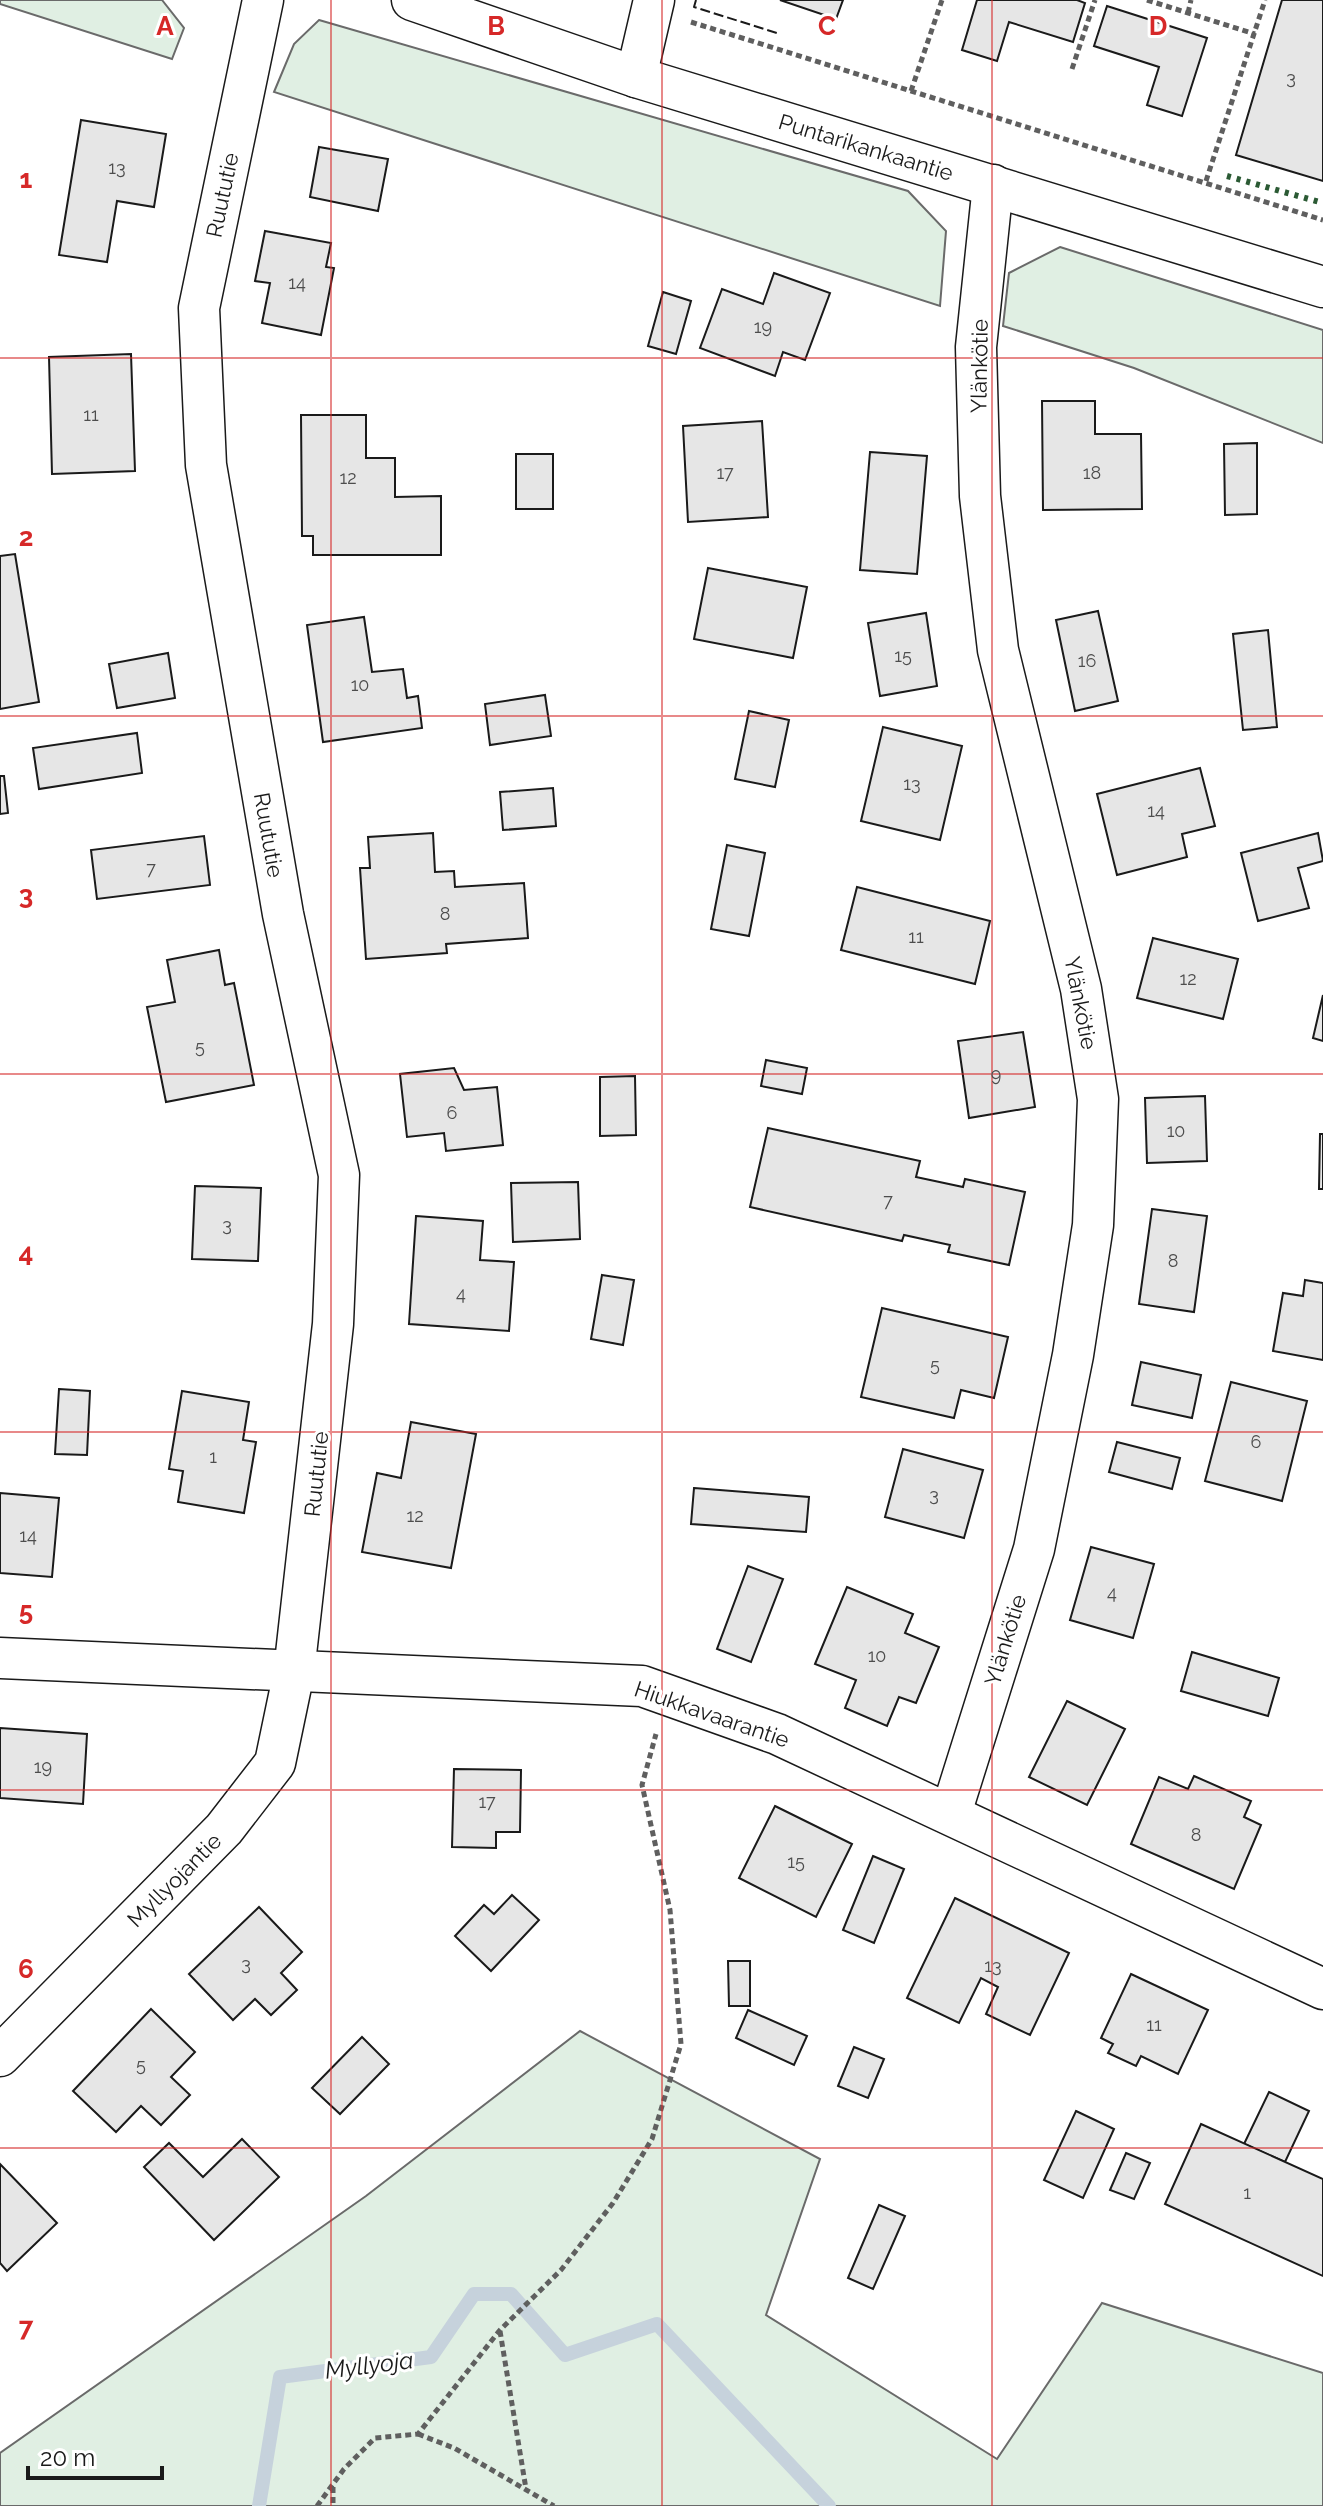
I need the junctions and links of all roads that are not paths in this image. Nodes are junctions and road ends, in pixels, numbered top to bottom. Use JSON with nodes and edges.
{"nodes":[{"id":1,"x":263,"y":0,"type":"edge"},
{"id":2,"x":412,"y":0,"type":"edge"},
{"id":3,"x":652,"y":4,"type":"edge"},
{"id":4,"x":636,"y":77,"type":"junction"},
{"id":5,"x":993,"y":185,"type":"junction"},
{"id":6,"x":1323,"y":287,"type":"edge"},
{"id":7,"x":0,"y":1658,"type":"edge"},
{"id":8,"x":294,"y":1672,"type":"junction"},
{"id":9,"x":951,"y":1813,"type":"junction"},
{"id":10,"x":1323,"y":1989,"type":"edge"},
{"id":11,"x":0,"y":2056,"type":"edge"}],
"edges":[{"from":1,"to":8,"type":"street","name":"Ruututie"},
{"from":2,"to":4,"type":"street","name":"Puntarikankaantie"},
{"from":3,"to":4,"type":"street"},
{"from":4,"to":5,"type":"street","name":"Puntarikankaantie"},
{"from":5,"to":6,"type":"street","name":"Puntarikankaantie"},
{"from":5,"to":9,"type":"street","name":"Ylänkötie"},
{"from":7,"to":8,"type":"street","name":"Hiukkavaarantie"},
{"from":8,"to":9,"type":"street","name":"Hiukkavaarantie"},
{"from":8,"to":11,"type":"street","name":"Myllyojantie"},
{"from":9,"to":10,"type":"street","name":"Hiukkavaarantie"}]}
